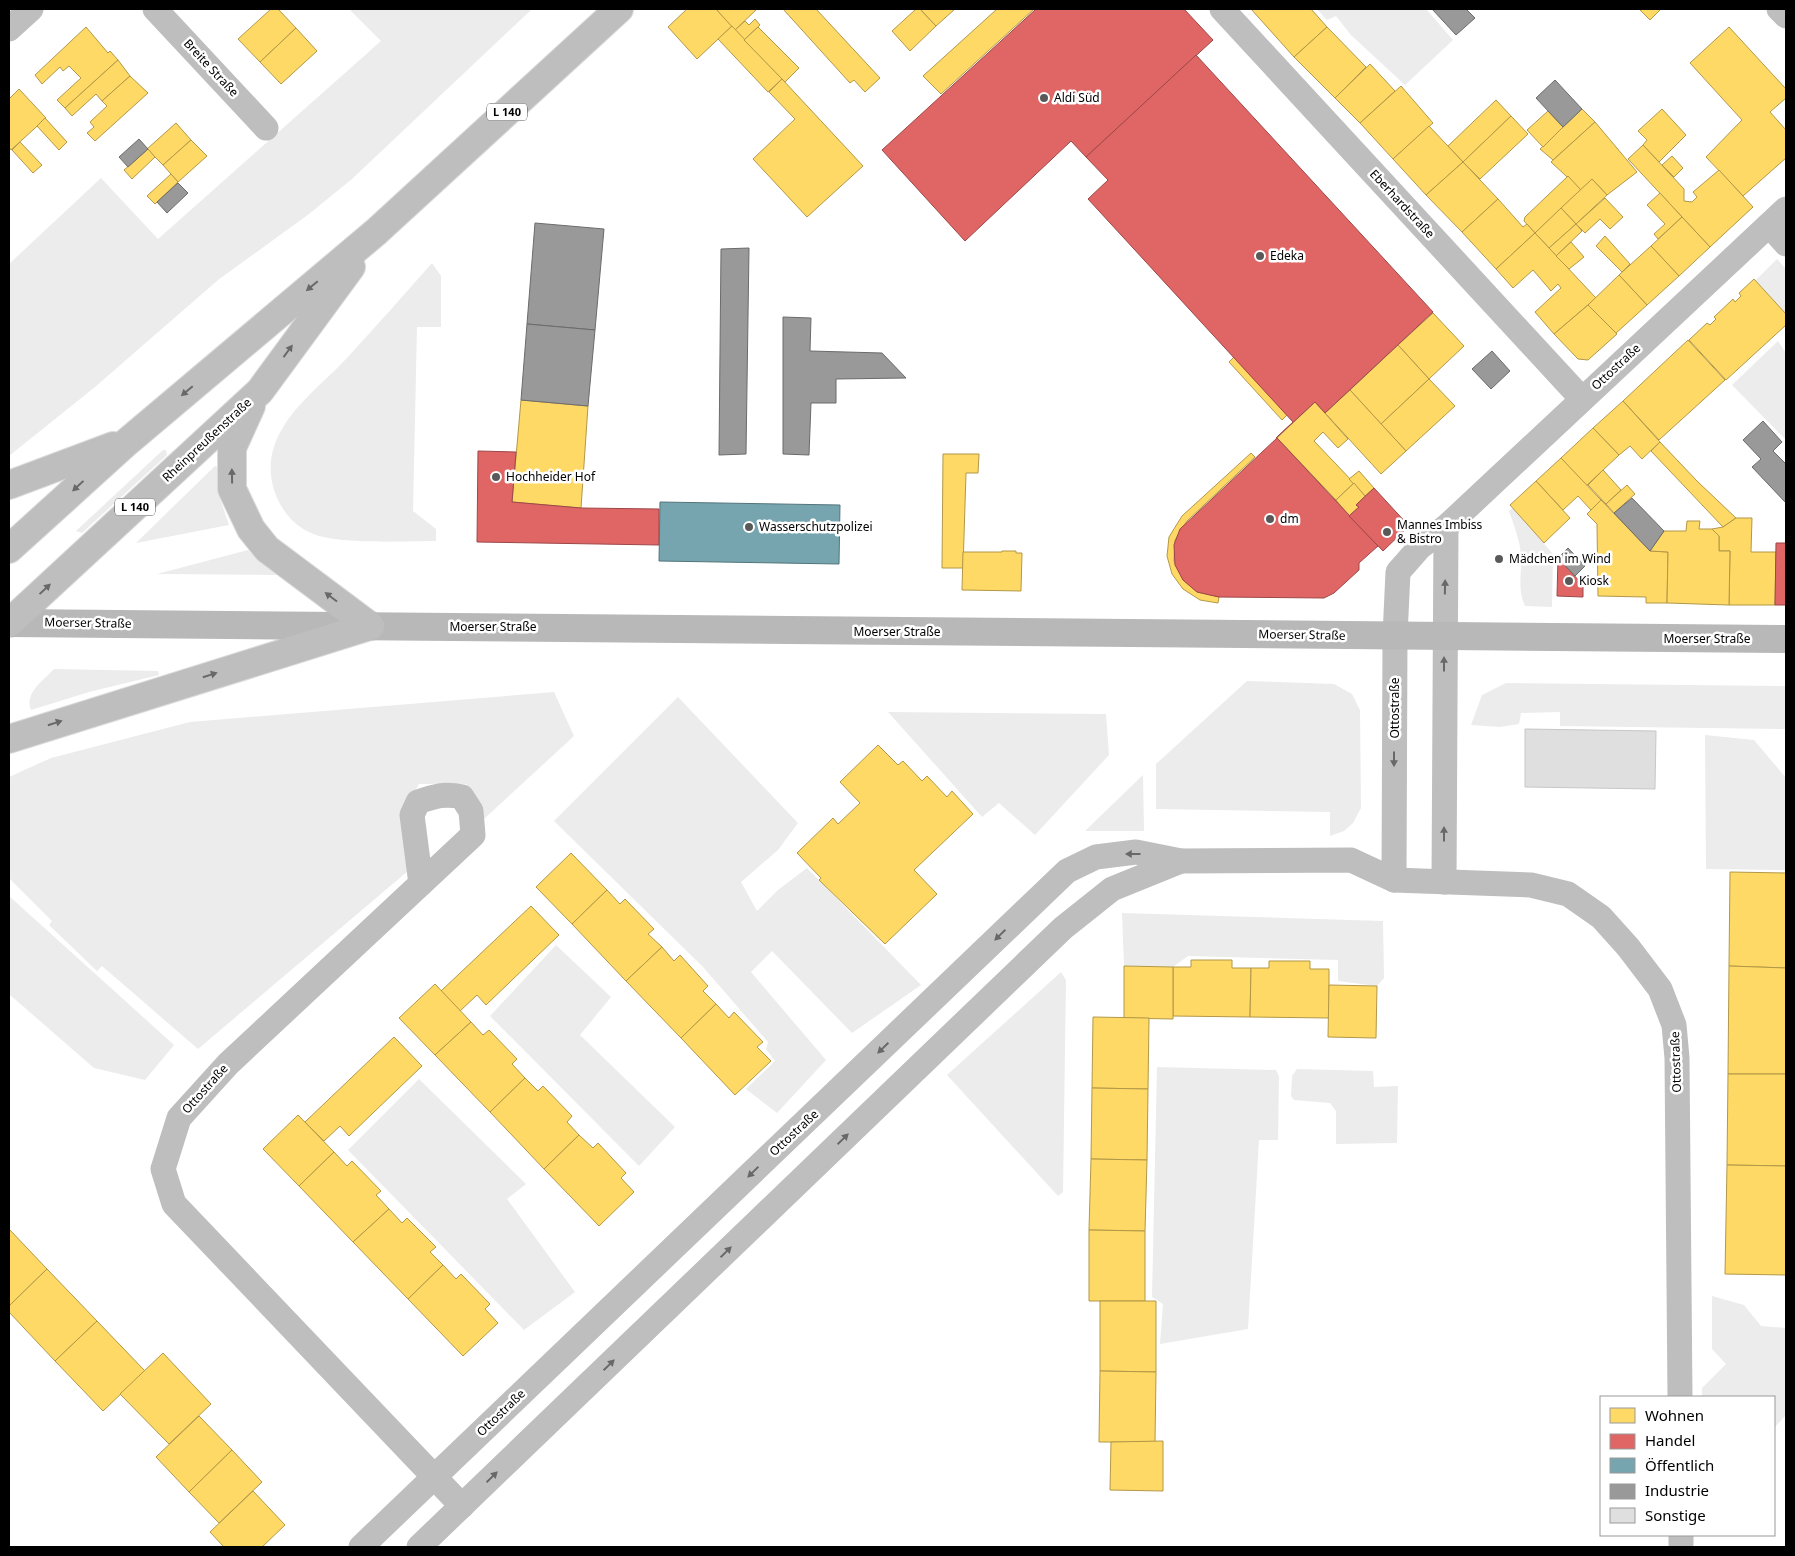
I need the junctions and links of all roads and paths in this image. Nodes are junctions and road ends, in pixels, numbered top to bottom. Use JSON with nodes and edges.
{"nodes":[{"id":1,"x":31,"y":9,"type":"edge"},
{"id":2,"x":155,"y":9,"type":"edge"},
{"id":3,"x":619,"y":9,"type":"edge"},
{"id":4,"x":1222,"y":9,"type":"edge"},
{"id":5,"x":1779,"y":9,"type":"edge"},
{"id":6,"x":1786,"y":16,"type":"edge"},
{"id":7,"x":9,"y":29,"type":"edge"},
{"id":8,"x":266,"y":128,"type":"dead end"},
{"id":9,"x":1778,"y":217,"type":"edge"},
{"id":10,"x":376,"y":232,"type":"junction"},
{"id":11,"x":1786,"y":244,"type":"edge"},
{"id":12,"x":260,"y":391,"type":"junction"},
{"id":13,"x":1582,"y":399,"type":"junction"},
{"id":14,"x":127,"y":442,"type":"junction"},
{"id":15,"x":9,"y":485,"type":"edge"},
{"id":16,"x":1446,"y":527,"type":"junction"},
{"id":17,"x":9,"y":549,"type":"edge"},
{"id":18,"x":9,"y":623,"type":"edge"},
{"id":19,"x":370,"y":626,"type":"junction"},
{"id":20,"x":1395,"y":636,"type":"junction"},
{"id":21,"x":1444,"y":636,"type":"junction"},
{"id":22,"x":1786,"y":639,"type":"edge"},
{"id":23,"x":9,"y":739,"type":"edge"},
{"id":24,"x":1181,"y":861,"type":"junction"},
{"id":25,"x":1394,"y":880,"type":"junction"},
{"id":26,"x":1444,"y":882,"type":"junction"},
{"id":27,"x":421,"y":884,"type":"dead end"},
{"id":28,"x":1680,"y":1396,"type":"edge"},
{"id":29,"x":435,"y":1477,"type":"junction"},
{"id":30,"x":462,"y":1506,"type":"junction"},
{"id":31,"x":361,"y":1547,"type":"edge"},
{"id":32,"x":419,"y":1547,"type":"edge"}],
"edges":[{"from":1,"to":7,"type":"street"},
{"from":2,"to":8,"type":"street","name":"Breite Straße"},
{"from":3,"to":10,"type":"main road","name":"Rheinpreußenstraße","number":"L 140"},
{"from":4,"to":13,"type":"street","name":"Eberhardstraße"},
{"from":5,"to":6,"type":"street"},
{"from":9,"to":11,"type":"street"},
{"from":9,"to":13,"type":"street","name":"Ottostraße"},
{"from":12,"to":10,"type":"main road","name":"Rheinpreußenstraße","number":"L 140","one_way":true},
{"from":10,"to":14,"type":"main road","name":"Rheinpreußenstraße","number":"L 140","one_way":true},
{"from":18,"to":12,"type":"main road","name":"Rheinpreußenstraße","number":"L 140","one_way":true},
{"from":19,"to":12,"type":"main road","one_way":true},
{"from":13,"to":16,"type":"street","name":"Ottostraße"},
{"from":14,"to":15,"type":"main road"},
{"from":14,"to":17,"type":"main road","name":"Rheinpreußenstraße","number":"L 140","one_way":true},
{"from":16,"to":20,"type":"street","name":"Ottostraße"},
{"from":21,"to":16,"type":"street","one_way":true},
{"from":18,"to":19,"type":"main road","name":"Moerser Straße"},
{"from":19,"to":20,"type":"main road","name":"Moerser Straße"},
{"from":23,"to":19,"type":"main road","one_way":true},
{"from":20,"to":21,"type":"main road","name":"Moerser Straße"},
{"from":20,"to":25,"type":"street","name":"Ottostraße","one_way":true},
{"from":21,"to":22,"type":"main road","name":"Moerser Straße"},
{"from":26,"to":21,"type":"street","one_way":true},
{"from":24,"to":25,"type":"street","name":"Ottostraße"},
{"from":24,"to":29,"type":"street","name":"Ottostraße","one_way":true},
{"from":30,"to":24,"type":"street","name":"Ottostraße","one_way":true},
{"from":25,"to":26,"type":"street","name":"Ottostraße"},
{"from":26,"to":28,"type":"street","name":"Ottostraße"},
{"from":27,"to":29,"type":"street","name":"Ottostraße"},
{"from":29,"to":30,"type":"street","name":"Ottostraße"},
{"from":29,"to":31,"type":"street","name":"Ottostraße"},
{"from":30,"to":32,"type":"street","name":"Ottostraße"}]}
